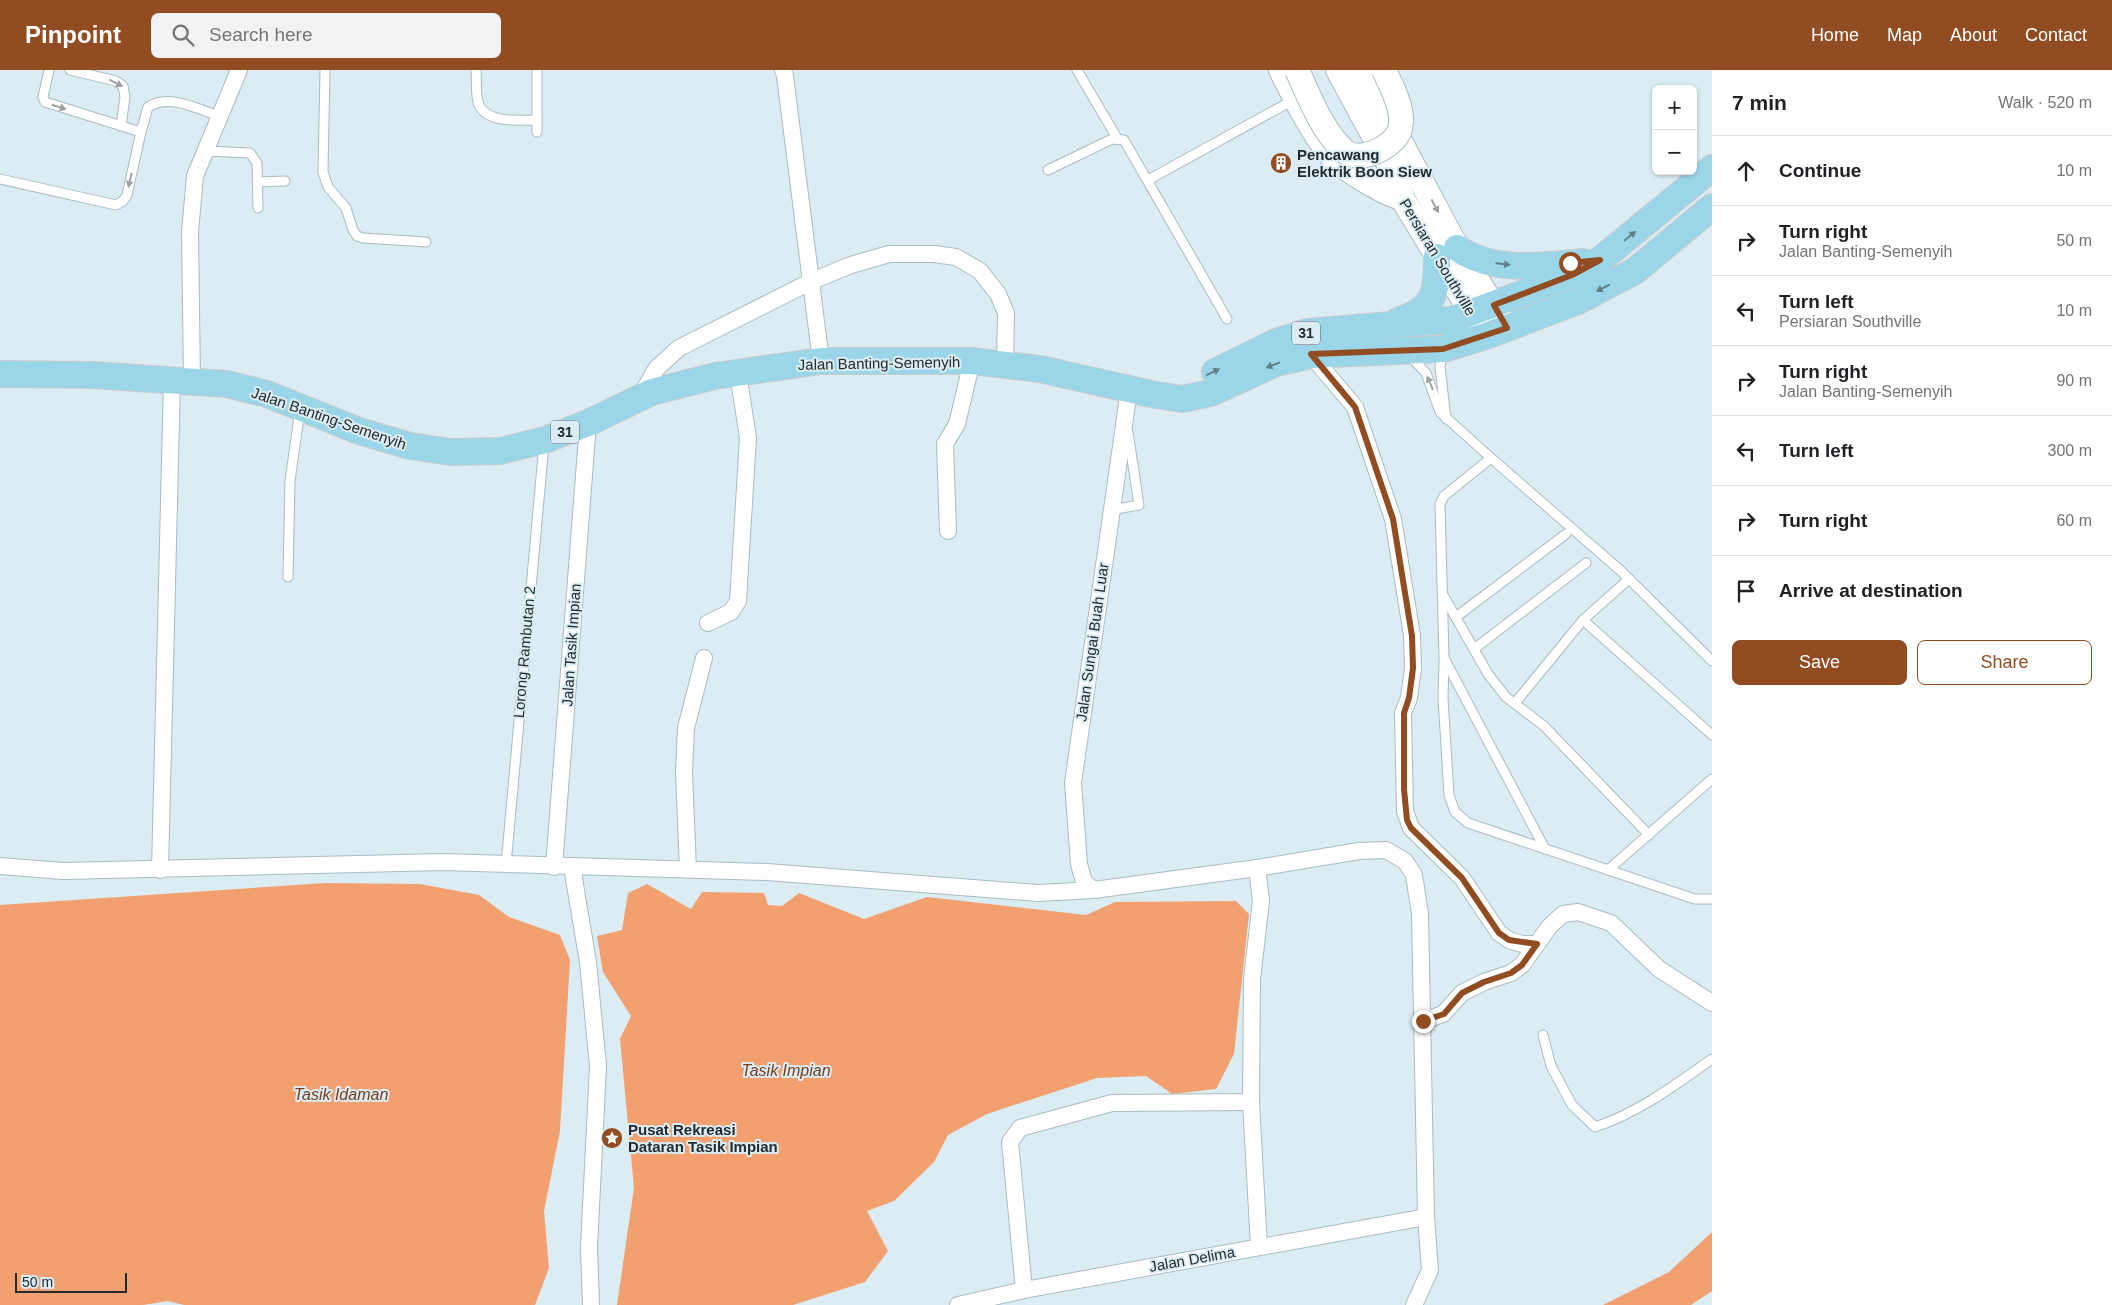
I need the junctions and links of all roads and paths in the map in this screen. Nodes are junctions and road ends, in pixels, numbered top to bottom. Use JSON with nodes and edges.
{"nodes":[{"id":1,"x":49,"y":70,"type":"edge"},
{"id":2,"x":70,"y":70,"type":"edge"},
{"id":3,"x":239,"y":70,"type":"edge"},
{"id":4,"x":324,"y":70,"type":"edge"},
{"id":5,"x":476,"y":70,"type":"edge"},
{"id":6,"x":537,"y":70,"type":"edge"},
{"id":7,"x":783,"y":70,"type":"edge"},
{"id":8,"x":1077,"y":70,"type":"edge"},
{"id":9,"x":1281,"y":70,"type":"edge"},
{"id":10,"x":1296,"y":70,"type":"edge"},
{"id":11,"x":1320,"y":70,"type":"edge"},
{"id":12,"x":1338,"y":70,"type":"edge"},
{"id":13,"x":1362,"y":70,"type":"edge"},
{"id":14,"x":1384,"y":70,"type":"edge"},
{"id":15,"x":1295,"y":99,"type":"junction"},
{"id":16,"x":219,"y":116,"type":"junction"},
{"id":17,"x":537,"y":120,"type":"junction"},
{"id":18,"x":121,"y":126,"type":"junction"},
{"id":19,"x":141,"y":132,"type":"junction"},
{"id":20,"x":537,"y":132,"type":"dead end"},
{"id":21,"x":1116,"y":138,"type":"junction"},
{"id":22,"x":206,"y":151,"type":"junction"},
{"id":23,"x":1712,"y":168,"type":"edge"},
{"id":24,"x":1048,"y":170,"type":"dead end"},
{"id":25,"x":0,"y":179,"type":"edge"},
{"id":26,"x":1148,"y":180,"type":"junction"},
{"id":27,"x":285,"y":181,"type":"dead end"},
{"id":28,"x":258,"y":182,"type":"junction"},
{"id":29,"x":1402,"y":198,"type":"junction"},
{"id":30,"x":1712,"y":207,"type":"edge"},
{"id":31,"x":258,"y":208,"type":"dead end"},
{"id":32,"x":426,"y":242,"type":"dead end"},
{"id":33,"x":1447,"y":253,"type":"junction"},
{"id":34,"x":1600,"y":260,"type":"junction"},
{"id":35,"x":812,"y":282,"type":"junction"},
{"id":36,"x":1483,"y":309,"type":"junction"},
{"id":37,"x":1227,"y":319,"type":"dead end"},
{"id":38,"x":1383,"y":326,"type":"junction"},
{"id":39,"x":1497,"y":332,"type":"junction"},
{"id":40,"x":1443,"y":349,"type":"junction"},
{"id":41,"x":1405,"y":351,"type":"junction"},
{"id":42,"x":1311,"y":354,"type":"junction"},
{"id":43,"x":821,"y":361,"type":"junction"},
{"id":44,"x":972,"y":361,"type":"junction"},
{"id":45,"x":1005,"y":365,"type":"junction"},
{"id":46,"x":738,"y":372,"type":"junction"},
{"id":47,"x":0,"y":374,"type":"edge"},
{"id":48,"x":182,"y":380,"type":"junction"},
{"id":49,"x":640,"y":397,"type":"junction"},
{"id":50,"x":1135,"y":400,"type":"junction"},
{"id":51,"x":300,"y":407,"type":"junction"},
{"id":52,"x":1446,"y":419,"type":"junction"},
{"id":53,"x":588,"y":423,"type":"junction"},
{"id":54,"x":544,"y":440,"type":"junction"},
{"id":55,"x":1491,"y":458,"type":"junction"},
{"id":56,"x":1110,"y":510,"type":"junction"},
{"id":57,"x":948,"y":531,"type":"dead end"},
{"id":58,"x":1566,"y":534,"type":"dead end"},
{"id":59,"x":1586,"y":563,"type":"dead end"},
{"id":60,"x":288,"y":576,"type":"dead end"},
{"id":61,"x":1629,"y":579,"type":"junction"},
{"id":62,"x":1442,"y":592,"type":"junction"},
{"id":63,"x":1456,"y":617,"type":"junction"},
{"id":64,"x":1583,"y":620,"type":"junction"},
{"id":65,"x":708,"y":623,"type":"dead end"},
{"id":66,"x":1474,"y":649,"type":"junction"},
{"id":67,"x":704,"y":658,"type":"dead end"},
{"id":68,"x":1444,"y":658,"type":"junction"},
{"id":69,"x":1712,"y":661,"type":"edge"},
{"id":70,"x":1515,"y":703,"type":"junction"},
{"id":71,"x":1712,"y":735,"type":"edge"},
{"id":72,"x":1712,"y":779,"type":"edge"},
{"id":73,"x":1649,"y":836,"type":"junction"},
{"id":74,"x":1545,"y":848,"type":"junction"},
{"id":75,"x":506,"y":865,"type":"junction"},
{"id":76,"x":0,"y":866,"type":"edge"},
{"id":77,"x":554,"y":867,"type":"junction"},
{"id":78,"x":572,"y":867,"type":"junction"},
{"id":79,"x":1256,"y":868,"type":"junction"},
{"id":80,"x":160,"y":870,"type":"junction"},
{"id":81,"x":688,"y":870,"type":"junction"},
{"id":82,"x":1608,"y":870,"type":"junction"},
{"id":83,"x":1094,"y":890,"type":"junction"},
{"id":84,"x":1712,"y":899,"type":"edge"},
{"id":85,"x":1537,"y":944,"type":"junction"},
{"id":86,"x":1712,"y":1004,"type":"edge"},
{"id":87,"x":1423,"y":1021,"type":"junction"},
{"id":88,"x":1543,"y":1035,"type":"dead end"},
{"id":89,"x":1712,"y":1059,"type":"edge"},
{"id":90,"x":1251,"y":1102,"type":"junction"},
{"id":91,"x":1426,"y":1217,"type":"junction"},
{"id":92,"x":1259,"y":1247,"type":"junction"},
{"id":93,"x":1024,"y":1290,"type":"junction"},
{"id":94,"x":591,"y":1305,"type":"edge"},
{"id":95,"x":958,"y":1305,"type":"edge"},
{"id":96,"x":1414,"y":1305,"type":"edge"}],
"edges":[{"from":1,"to":18,"type":"lane","one_way":true},
{"from":2,"to":18,"type":"lane","one_way":true},
{"from":3,"to":16,"type":"street"},
{"from":4,"to":32,"type":"lane"},
{"from":5,"to":17,"type":"lane"},
{"from":6,"to":17,"type":"lane"},
{"from":7,"to":35,"type":"street"},
{"from":8,"to":21,"type":"lane"},
{"from":9,"to":15,"type":"main road"},
{"from":10,"to":14,"type":"main road","bridge":true},
{"from":11,"to":29,"type":"main road"},
{"from":12,"to":29,"type":"main road","name":"Persiaran Southville"},
{"from":13,"to":33,"type":"main road","name":"Persiaran Southville","one_way":true},
{"from":15,"to":26,"type":"lane"},
{"from":15,"to":29,"type":"main road"},
{"from":16,"to":19,"type":"lane"},
{"from":16,"to":22,"type":"street"},
{"from":17,"to":20,"type":"lane"},
{"from":18,"to":19,"type":"lane"},
{"from":19,"to":25,"type":"lane","one_way":true},
{"from":21,"to":24,"type":"lane"},
{"from":21,"to":26,"type":"lane"},
{"from":22,"to":28,"type":"lane"},
{"from":22,"to":48,"type":"street"},
{"from":34,"to":23,"type":"main road","name":"Jalan Banting-Semenyih","number":"31","one_way":true},
{"from":26,"to":37,"type":"lane"},
{"from":27,"to":28,"type":"lane"},
{"from":28,"to":31,"type":"lane"},
{"from":29,"to":33,"type":"main road","name":"Persiaran Southville"},
{"from":30,"to":39,"type":"main road","name":"Jalan Banting-Semenyih","number":"31","one_way":true},
{"from":33,"to":34,"type":"main road","one_way":true},
{"from":33,"to":36,"type":"main road","name":"Persiaran Southville"},
{"from":33,"to":38,"type":"main road"},
{"from":34,"to":36,"type":"main road","name":"Jalan Banting-Semenyih","number":"31"},
{"from":35,"to":43,"type":"street"},
{"from":35,"to":45,"type":"street"},
{"from":35,"to":49,"type":"street"},
{"from":36,"to":38,"type":"main road","name":"Jalan Banting-Semenyih","number":"31"},
{"from":36,"to":39,"type":"main road","name":"Persiaran Southville"},
{"from":50,"to":38,"type":"main road","name":"Jalan Banting-Semenyih","number":"31","one_way":true},
{"from":39,"to":40,"type":"main road","name":"Jalan Banting-Semenyih","number":"31"},
{"from":40,"to":41,"type":"main road","name":"Jalan Banting-Semenyih","number":"31"},
{"from":40,"to":52,"type":"lane"},
{"from":41,"to":42,"type":"main road","name":"Jalan Banting-Semenyih","number":"31"},
{"from":52,"to":41,"type":"lane","one_way":true},
{"from":42,"to":50,"type":"main road","name":"Jalan Banting-Semenyih","number":"31","one_way":true},
{"from":42,"to":85,"type":"street"},
{"from":43,"to":44,"type":"main road","name":"Jalan Banting-Semenyih","number":"31"},
{"from":43,"to":46,"type":"main road","name":"Jalan Banting-Semenyih","number":"31"},
{"from":44,"to":45,"type":"main road","name":"Jalan Banting-Semenyih","number":"31"},
{"from":44,"to":57,"type":"street"},
{"from":45,"to":50,"type":"main road","name":"Jalan Banting-Semenyih","number":"31"},
{"from":46,"to":49,"type":"main road","name":"Jalan Banting-Semenyih","number":"31"},
{"from":46,"to":65,"type":"street"},
{"from":47,"to":48,"type":"main road","name":"Jalan Banting-Semenyih","number":"31"},
{"from":48,"to":51,"type":"main road","name":"Jalan Banting-Semenyih","number":"31"},
{"from":48,"to":80,"type":"street"},
{"from":49,"to":53,"type":"main road","name":"Jalan Banting-Semenyih","number":"31"},
{"from":50,"to":56,"type":"street","name":"Jalan Sungai Buah Luar"},
{"from":50,"to":56,"type":"lane"},
{"from":51,"to":54,"type":"main road","name":"Jalan Banting-Semenyih","number":"31"},
{"from":51,"to":60,"type":"lane"},
{"from":52,"to":55,"type":"lane"},
{"from":53,"to":54,"type":"main road","name":"Jalan Banting-Semenyih","number":"31"},
{"from":53,"to":77,"type":"street","name":"Jalan Tasik Impian"},
{"from":54,"to":75,"type":"lane","name":"Lorong Rambutan 2"},
{"from":55,"to":61,"type":"lane"},
{"from":55,"to":62,"type":"lane"},
{"from":56,"to":83,"type":"street","name":"Jalan Sungai Buah Luar"},
{"from":58,"to":63,"type":"lane"},
{"from":59,"to":66,"type":"lane"},
{"from":61,"to":64,"type":"lane"},
{"from":61,"to":69,"type":"lane"},
{"from":62,"to":63,"type":"lane"},
{"from":62,"to":68,"type":"lane"},
{"from":63,"to":66,"type":"lane"},
{"from":64,"to":70,"type":"lane"},
{"from":64,"to":71,"type":"lane"},
{"from":66,"to":70,"type":"lane"},
{"from":67,"to":81,"type":"street"},
{"from":68,"to":74,"type":"lane"},
{"from":68,"to":74,"type":"lane"},
{"from":70,"to":73,"type":"lane"},
{"from":72,"to":73,"type":"lane"},
{"from":73,"to":82,"type":"lane"},
{"from":74,"to":82,"type":"lane"},
{"from":75,"to":77,"type":"street"},
{"from":75,"to":80,"type":"street"},
{"from":76,"to":80,"type":"street"},
{"from":77,"to":78,"type":"street"},
{"from":78,"to":81,"type":"street"},
{"from":78,"to":94,"type":"street"},
{"from":79,"to":83,"type":"street"},
{"from":79,"to":87,"type":"street"},
{"from":79,"to":90,"type":"street"},
{"from":81,"to":83,"type":"street"},
{"from":82,"to":84,"type":"lane"},
{"from":85,"to":86,"type":"street"},
{"from":85,"to":87,"type":"street"},
{"from":87,"to":91,"type":"street"},
{"from":88,"to":89,"type":"lane"},
{"from":90,"to":92,"type":"street"},
{"from":90,"to":93,"type":"street"},
{"from":91,"to":92,"type":"street","name":"Jalan Delima"},
{"from":91,"to":96,"type":"street"},
{"from":92,"to":93,"type":"street","name":"Jalan Delima"},
{"from":93,"to":95,"type":"street","name":"Jalan Delima"}]}
